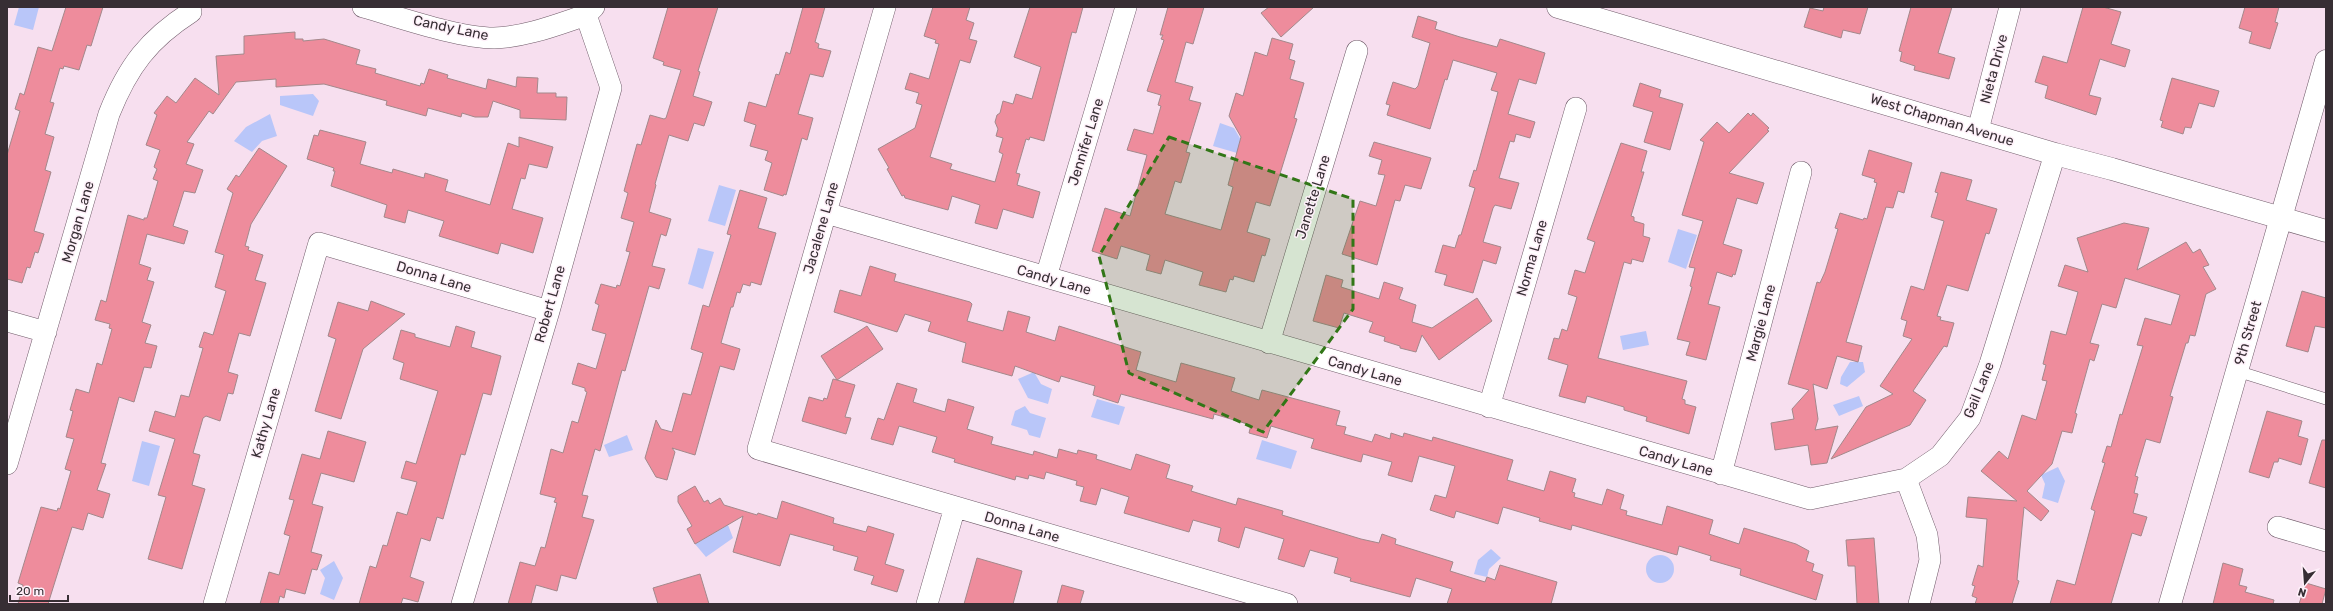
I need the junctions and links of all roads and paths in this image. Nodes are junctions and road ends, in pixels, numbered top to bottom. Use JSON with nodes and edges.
{"nodes":[{"id":1,"x":363,"y":7,"type":"edge"},
{"id":2,"x":885,"y":7,"type":"edge"},
{"id":3,"x":1126,"y":7,"type":"edge"},
{"id":4,"x":1558,"y":7,"type":"edge"},
{"id":5,"x":2010,"y":7,"type":"edge"},
{"id":6,"x":194,"y":8,"type":"edge"},
{"id":7,"x":387,"y":10,"type":"edge"},
{"id":8,"x":590,"y":11,"type":"edge"},
{"id":9,"x":1357,"y":52,"type":"dead end"},
{"id":10,"x":2326,"y":61,"type":"edge"},
{"id":11,"x":1576,"y":108,"type":"dead end"},
{"id":12,"x":1978,"y":130,"type":"junction"},
{"id":13,"x":2055,"y":154,"type":"junction"},
{"id":14,"x":1801,"y":172,"type":"dead end"},
{"id":15,"x":826,"y":214,"type":"junction"},
{"id":16,"x":2281,"y":218,"type":"junction"},
{"id":17,"x":2326,"y":231,"type":"edge"},
{"id":18,"x":319,"y":243,"type":"joint"},
{"id":19,"x":1046,"y":278,"type":"junction"},
{"id":20,"x":548,"y":311,"type":"junction"},
{"id":21,"x":7,"y":322,"type":"edge"},
{"id":22,"x":46,"y":332,"type":"junction"},
{"id":23,"x":1269,"y":343,"type":"junction"},
{"id":24,"x":2237,"y":371,"type":"junction"},
{"id":25,"x":2326,"y":398,"type":"edge"},
{"id":26,"x":1489,"y":407,"type":"junction"},
{"id":27,"x":758,"y":449,"type":"joint"},
{"id":28,"x":7,"y":464,"type":"edge"},
{"id":29,"x":1721,"y":474,"type":"junction"},
{"id":30,"x":1906,"y":479,"type":"junction"},
{"id":31,"x":955,"y":507,"type":"junction"},
{"id":32,"x":2278,"y":527,"type":"dead end"},
{"id":33,"x":2326,"y":541,"type":"edge"},
{"id":34,"x":214,"y":604,"type":"edge"},
{"id":35,"x":462,"y":604,"type":"edge"},
{"id":36,"x":926,"y":604,"type":"edge"},
{"id":37,"x":1287,"y":604,"type":"edge"},
{"id":38,"x":1919,"y":604,"type":"edge"},
{"id":39,"x":2170,"y":604,"type":"edge"}],
"edges":[{"from":1,"to":7,"type":"street","name":"Candy Lane"},
{"from":2,"to":15,"type":"street","name":"Jacalene Lane"},
{"from":3,"to":19,"type":"street","name":"Jennifer Lane"},
{"from":4,"to":12,"type":"main road","name":"West Chapman Avenue"},
{"from":5,"to":12,"type":"street","name":"Nieta Drive"},
{"from":6,"to":22,"type":"street","name":"Morgan Lane"},
{"from":7,"to":8,"type":"street","name":"Candy Lane"},
{"from":8,"to":20,"type":"street","name":"Robert Lane"},
{"from":9,"to":23,"type":"street","name":"Janette Lane"},
{"from":10,"to":16,"type":"main road","name":"9th Street"},
{"from":11,"to":26,"type":"street","name":"Norma Lane"},
{"from":12,"to":13,"type":"main road","name":"West Chapman Avenue"},
{"from":13,"to":16,"type":"main road","name":"West Chapman Avenue"},
{"from":13,"to":30,"type":"street","name":"Gail Lane"},
{"from":14,"to":29,"type":"street","name":"Margie Lane"},
{"from":15,"to":19,"type":"street","name":"Candy Lane"},
{"from":15,"to":27,"type":"street","name":"Jacalene Lane"},
{"from":16,"to":17,"type":"main road","name":"West Chapman Avenue"},
{"from":16,"to":24,"type":"main road","name":"9th Street"},
{"from":18,"to":20,"type":"street","name":"Donna Lane"},
{"from":18,"to":34,"type":"street","name":"Kathy Lane"},
{"from":19,"to":23,"type":"street","name":"Candy Lane"},
{"from":20,"to":35,"type":"street","name":"Robert Lane"},
{"from":21,"to":22,"type":"street"},
{"from":22,"to":28,"type":"street","name":"Morgan Lane"},
{"from":23,"to":26,"type":"street","name":"Candy Lane"},
{"from":24,"to":25,"type":"lane"},
{"from":24,"to":39,"type":"main road","name":"9th Street"},
{"from":26,"to":29,"type":"street","name":"Candy Lane"},
{"from":27,"to":31,"type":"street","name":"Donna Lane"},
{"from":29,"to":30,"type":"street","name":"Candy Lane"},
{"from":30,"to":38,"type":"street"},
{"from":31,"to":36,"type":"street"},
{"from":31,"to":37,"type":"street","name":"Donna Lane"},
{"from":32,"to":33,"type":"street"}]}
